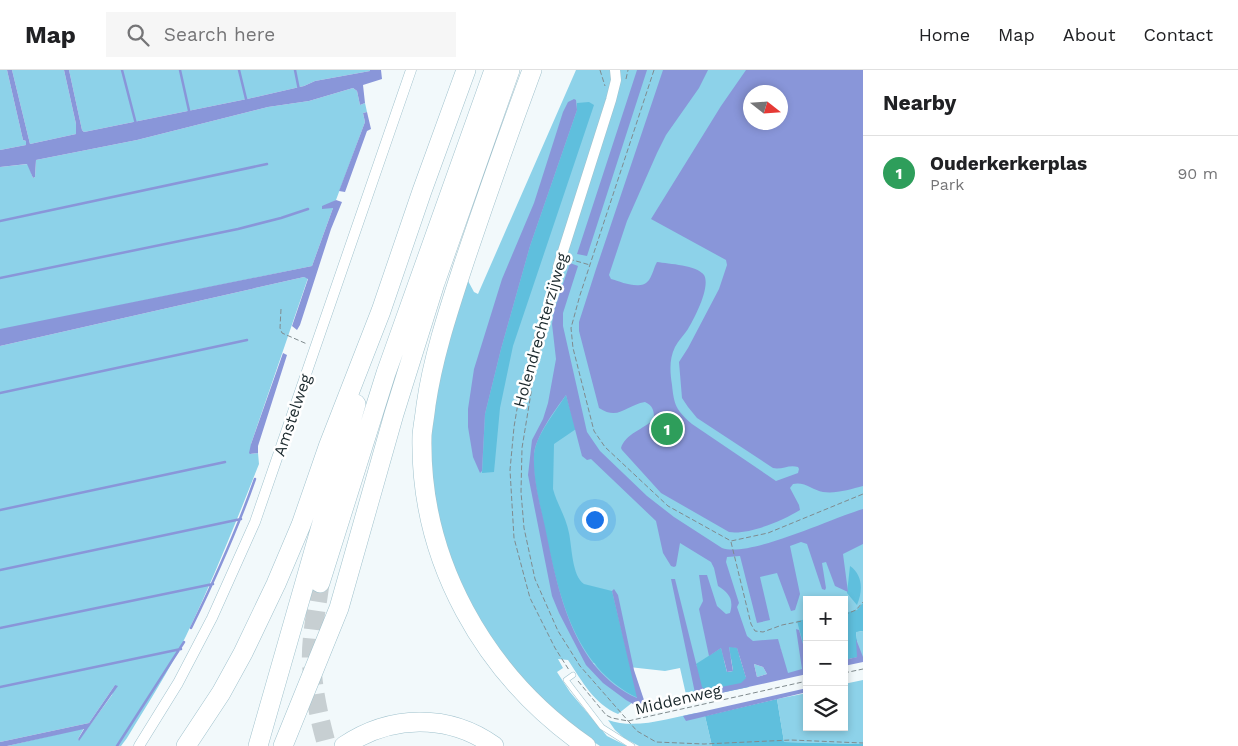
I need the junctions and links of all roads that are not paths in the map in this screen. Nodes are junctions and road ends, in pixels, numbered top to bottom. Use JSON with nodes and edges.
{"nodes":[{"id":1,"x":411,"y":70,"type":"edge"},
{"id":2,"x":466,"y":70,"type":"edge"},
{"id":3,"x":494,"y":70,"type":"edge"},
{"id":4,"x":510,"y":70,"type":"edge"},
{"id":5,"x":532,"y":70,"type":"edge"},
{"id":6,"x":615,"y":70,"type":"edge"},
{"id":7,"x":561,"y":266,"type":"road end"},
{"id":8,"x":381,"y":311,"type":"junction"},
{"id":9,"x":320,"y":583,"type":"tunnel mouth"},
{"id":10,"x":573,"y":674,"type":"road end"},
{"id":11,"x":139,"y":746,"type":"edge"},
{"id":12,"x":186,"y":746,"type":"edge"},
{"id":13,"x":258,"y":746,"type":"edge"},
{"id":14,"x":283,"y":746,"type":"edge"},
{"id":15,"x":344,"y":746,"type":"edge"},
{"id":16,"x":494,"y":746,"type":"edge"},
{"id":17,"x":586,"y":746,"type":"edge"},
{"id":18,"x":632,"y":746,"type":"edge"}],
"edges":[{"from":1,"to":11,"type":"street","name":"Amstelweg"},
{"from":2,"to":8,"type":"highway"},
{"from":3,"to":9,"type":"highway"},
{"from":4,"to":14,"type":"highway"},
{"from":5,"to":17,"type":"highway"},
{"from":6,"to":7,"type":"street","name":"Holendrechterzijweg"},
{"from":8,"to":12,"type":"highway"},
{"from":8,"to":13,"type":"highway"},
{"from":10,"to":18,"type":"lane"},
{"from":15,"to":16,"type":"highway"}]}
